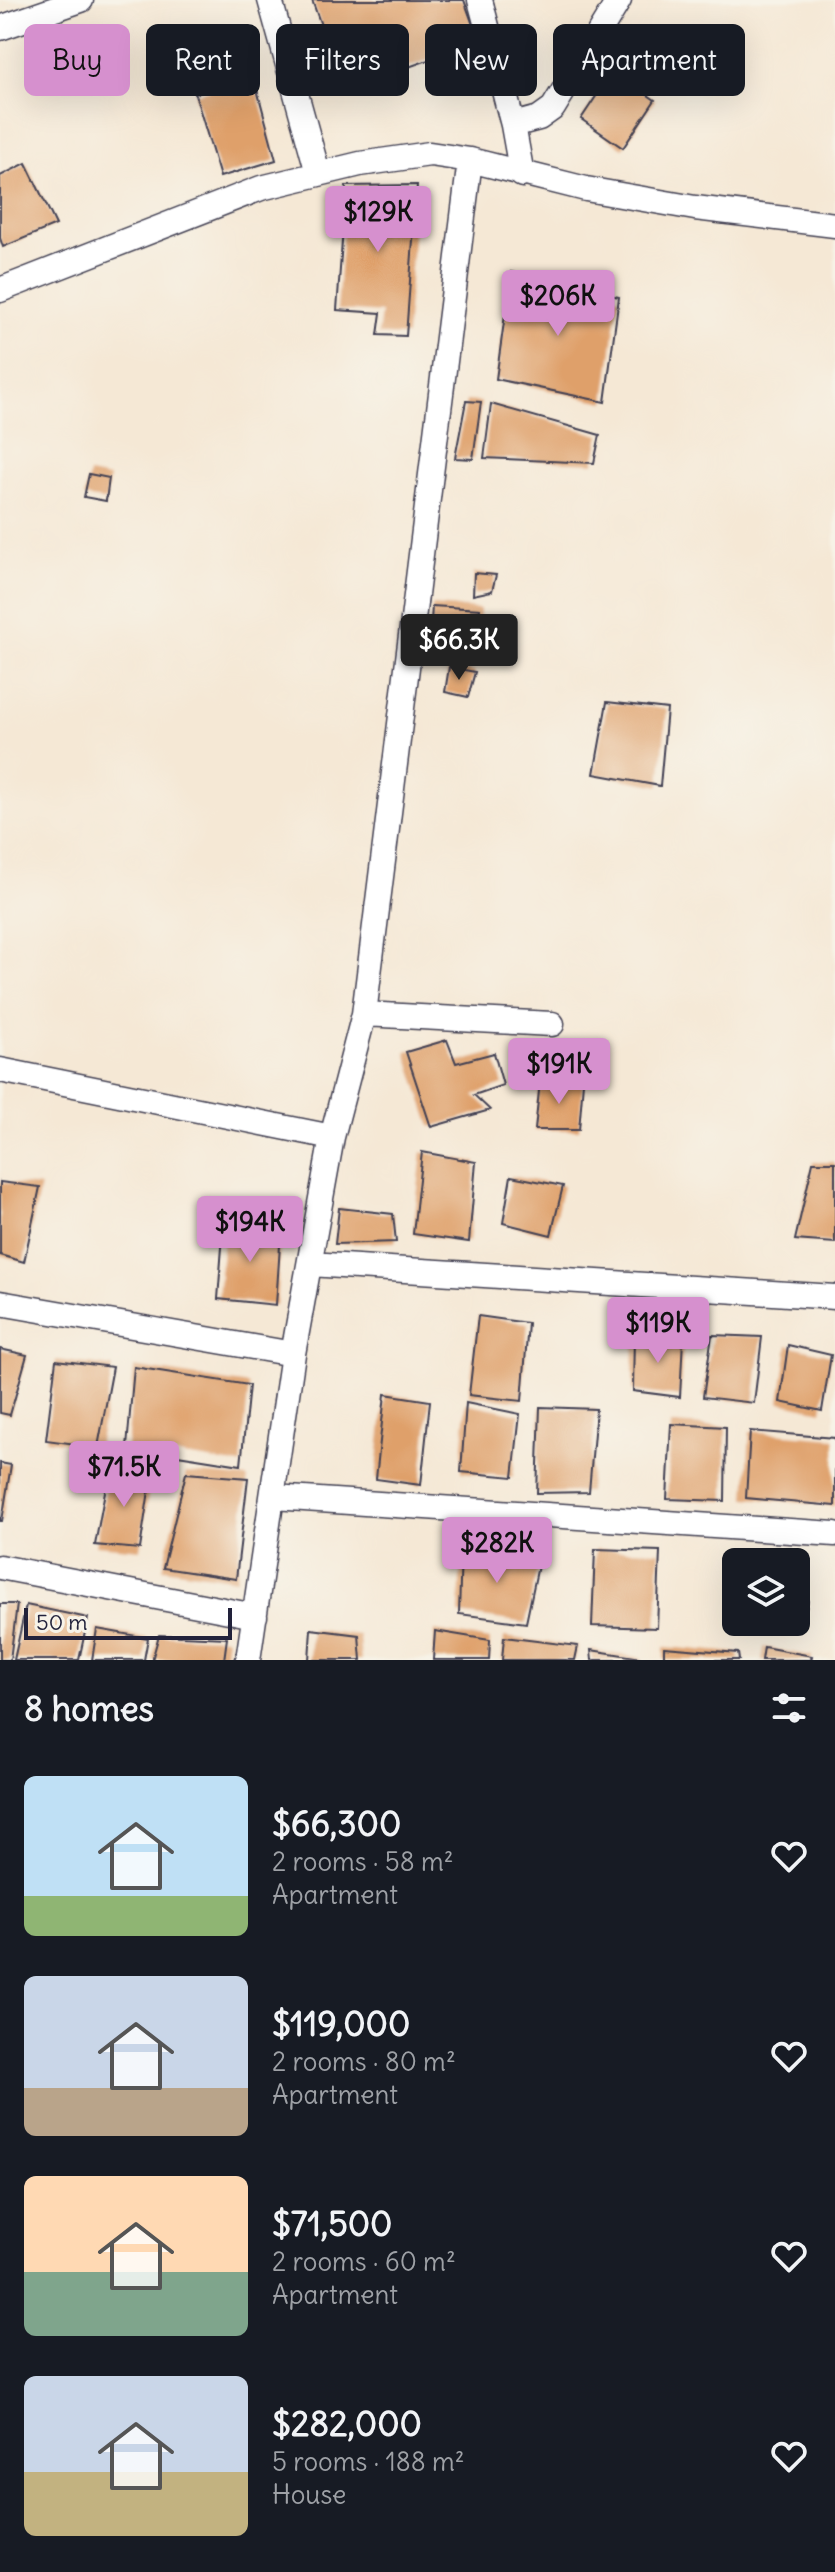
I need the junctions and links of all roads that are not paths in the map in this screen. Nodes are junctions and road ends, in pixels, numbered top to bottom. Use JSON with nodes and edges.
{"nodes":[{"id":1,"x":81,"y":0,"type":"edge"},
{"id":2,"x":270,"y":0,"type":"edge"},
{"id":3,"x":480,"y":0,"type":"edge"},
{"id":4,"x":619,"y":0,"type":"edge"},
{"id":5,"x":0,"y":28,"type":"edge"},
{"id":6,"x":513,"y":125,"type":"junction"},
{"id":7,"x":470,"y":160,"type":"junction"},
{"id":8,"x":318,"y":173,"type":"junction"},
{"id":9,"x":522,"y":175,"type":"junction"},
{"id":10,"x":835,"y":225,"type":"edge"},
{"id":11,"x":0,"y":290,"type":"edge"},
{"id":12,"x":364,"y":1014,"type":"junction"},
{"id":13,"x":552,"y":1024,"type":"dead end"},
{"id":14,"x":0,"y":1070,"type":"edge"},
{"id":15,"x":332,"y":1137,"type":"junction"},
{"id":16,"x":310,"y":1264,"type":"junction"},
{"id":17,"x":835,"y":1297,"type":"edge"},
{"id":18,"x":0,"y":1303,"type":"edge"},
{"id":19,"x":293,"y":1354,"type":"junction"},
{"id":20,"x":274,"y":1497,"type":"junction"},
{"id":21,"x":835,"y":1534,"type":"edge"},
{"id":22,"x":0,"y":1567,"type":"edge"},
{"id":23,"x":255,"y":1616,"type":"junction"},
{"id":24,"x":248,"y":1660,"type":"edge"}],
"edges":[{"from":1,"to":5,"type":"street"},
{"from":2,"to":8,"type":"street"},
{"from":3,"to":6,"type":"street"},
{"from":4,"to":6,"type":"street"},
{"from":6,"to":9,"type":"street"},
{"from":7,"to":8,"type":"street"},
{"from":7,"to":9,"type":"street"},
{"from":7,"to":12,"type":"street"},
{"from":8,"to":11,"type":"street"},
{"from":9,"to":10,"type":"street"},
{"from":12,"to":13,"type":"street"},
{"from":12,"to":15,"type":"street"},
{"from":14,"to":15,"type":"street"},
{"from":15,"to":16,"type":"street"},
{"from":16,"to":17,"type":"street"},
{"from":16,"to":19,"type":"street"},
{"from":18,"to":19,"type":"street"},
{"from":19,"to":20,"type":"street"},
{"from":20,"to":21,"type":"street"},
{"from":20,"to":23,"type":"street"},
{"from":22,"to":23,"type":"street"},
{"from":23,"to":24,"type":"street"}]}
